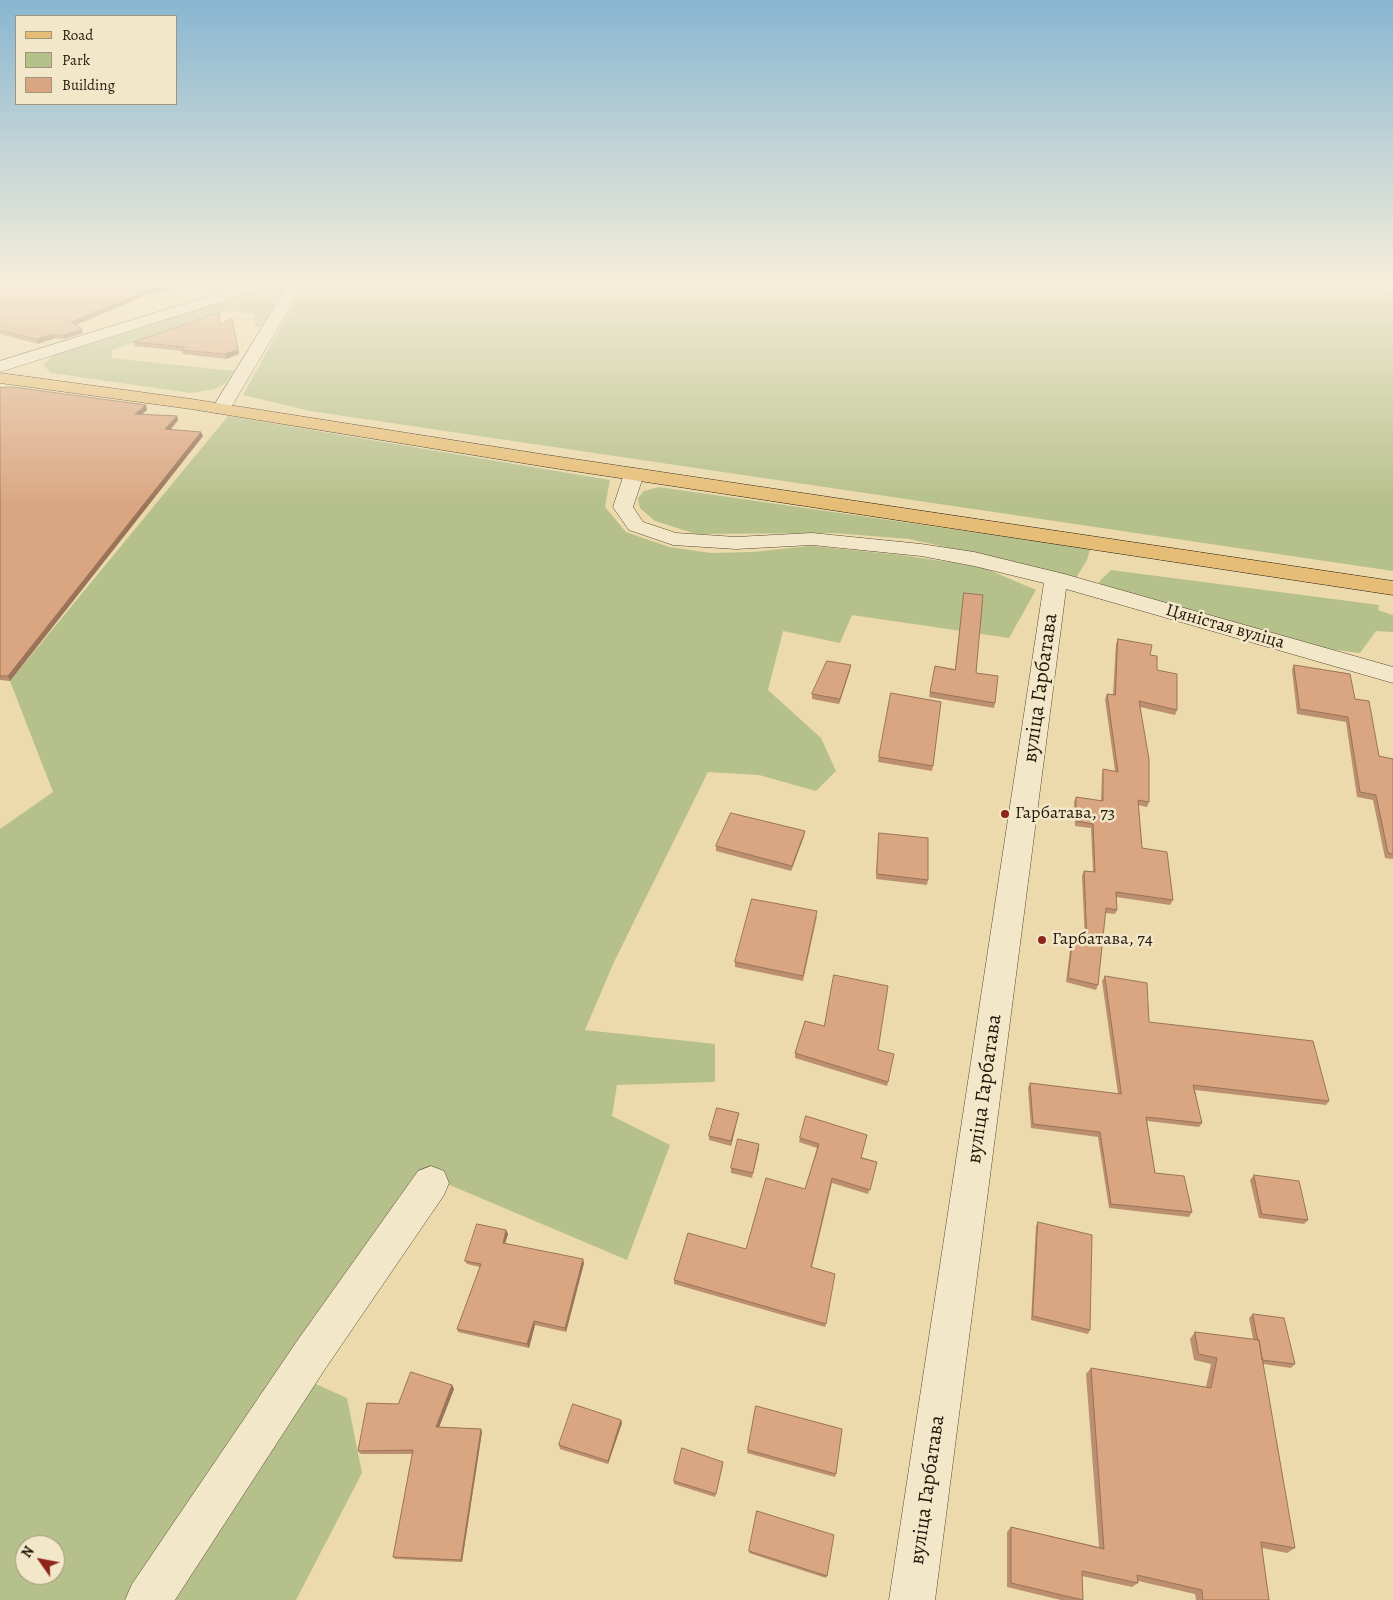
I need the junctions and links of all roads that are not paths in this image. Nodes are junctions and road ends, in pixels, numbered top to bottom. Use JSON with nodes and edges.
{"nodes":[{"id":1,"x":33,"y":357,"type":"edge"},
{"id":2,"x":252,"y":357,"type":"edge"},
{"id":3,"x":0,"y":367,"type":"edge"},
{"id":4,"x":0,"y":378,"type":"edge"},
{"id":5,"x":221,"y":409,"type":"junction"},
{"id":6,"x":634,"y":474,"type":"junction"},
{"id":7,"x":1056,"y":579,"type":"junction"},
{"id":8,"x":1393,"y":588,"type":"edge"},
{"id":9,"x":1393,"y":675,"type":"edge"},
{"id":10,"x":431,"y":1183,"type":"dead end"},
{"id":11,"x":148,"y":1600,"type":"edge"},
{"id":12,"x":912,"y":1600,"type":"edge"}],
"edges":[{"from":1,"to":3,"type":"street"},
{"from":2,"to":5,"type":"street"},
{"from":4,"to":5,"type":"main road"},
{"from":5,"to":6,"type":"main road"},
{"from":6,"to":7,"type":"street","name":"Цяністая вуліца"},
{"from":6,"to":8,"type":"main road"},
{"from":7,"to":9,"type":"street","name":"Цяністая вуліца"},
{"from":7,"to":12,"type":"street","name":"вуліца Гарбатава"},
{"from":10,"to":11,"type":"street"}]}
